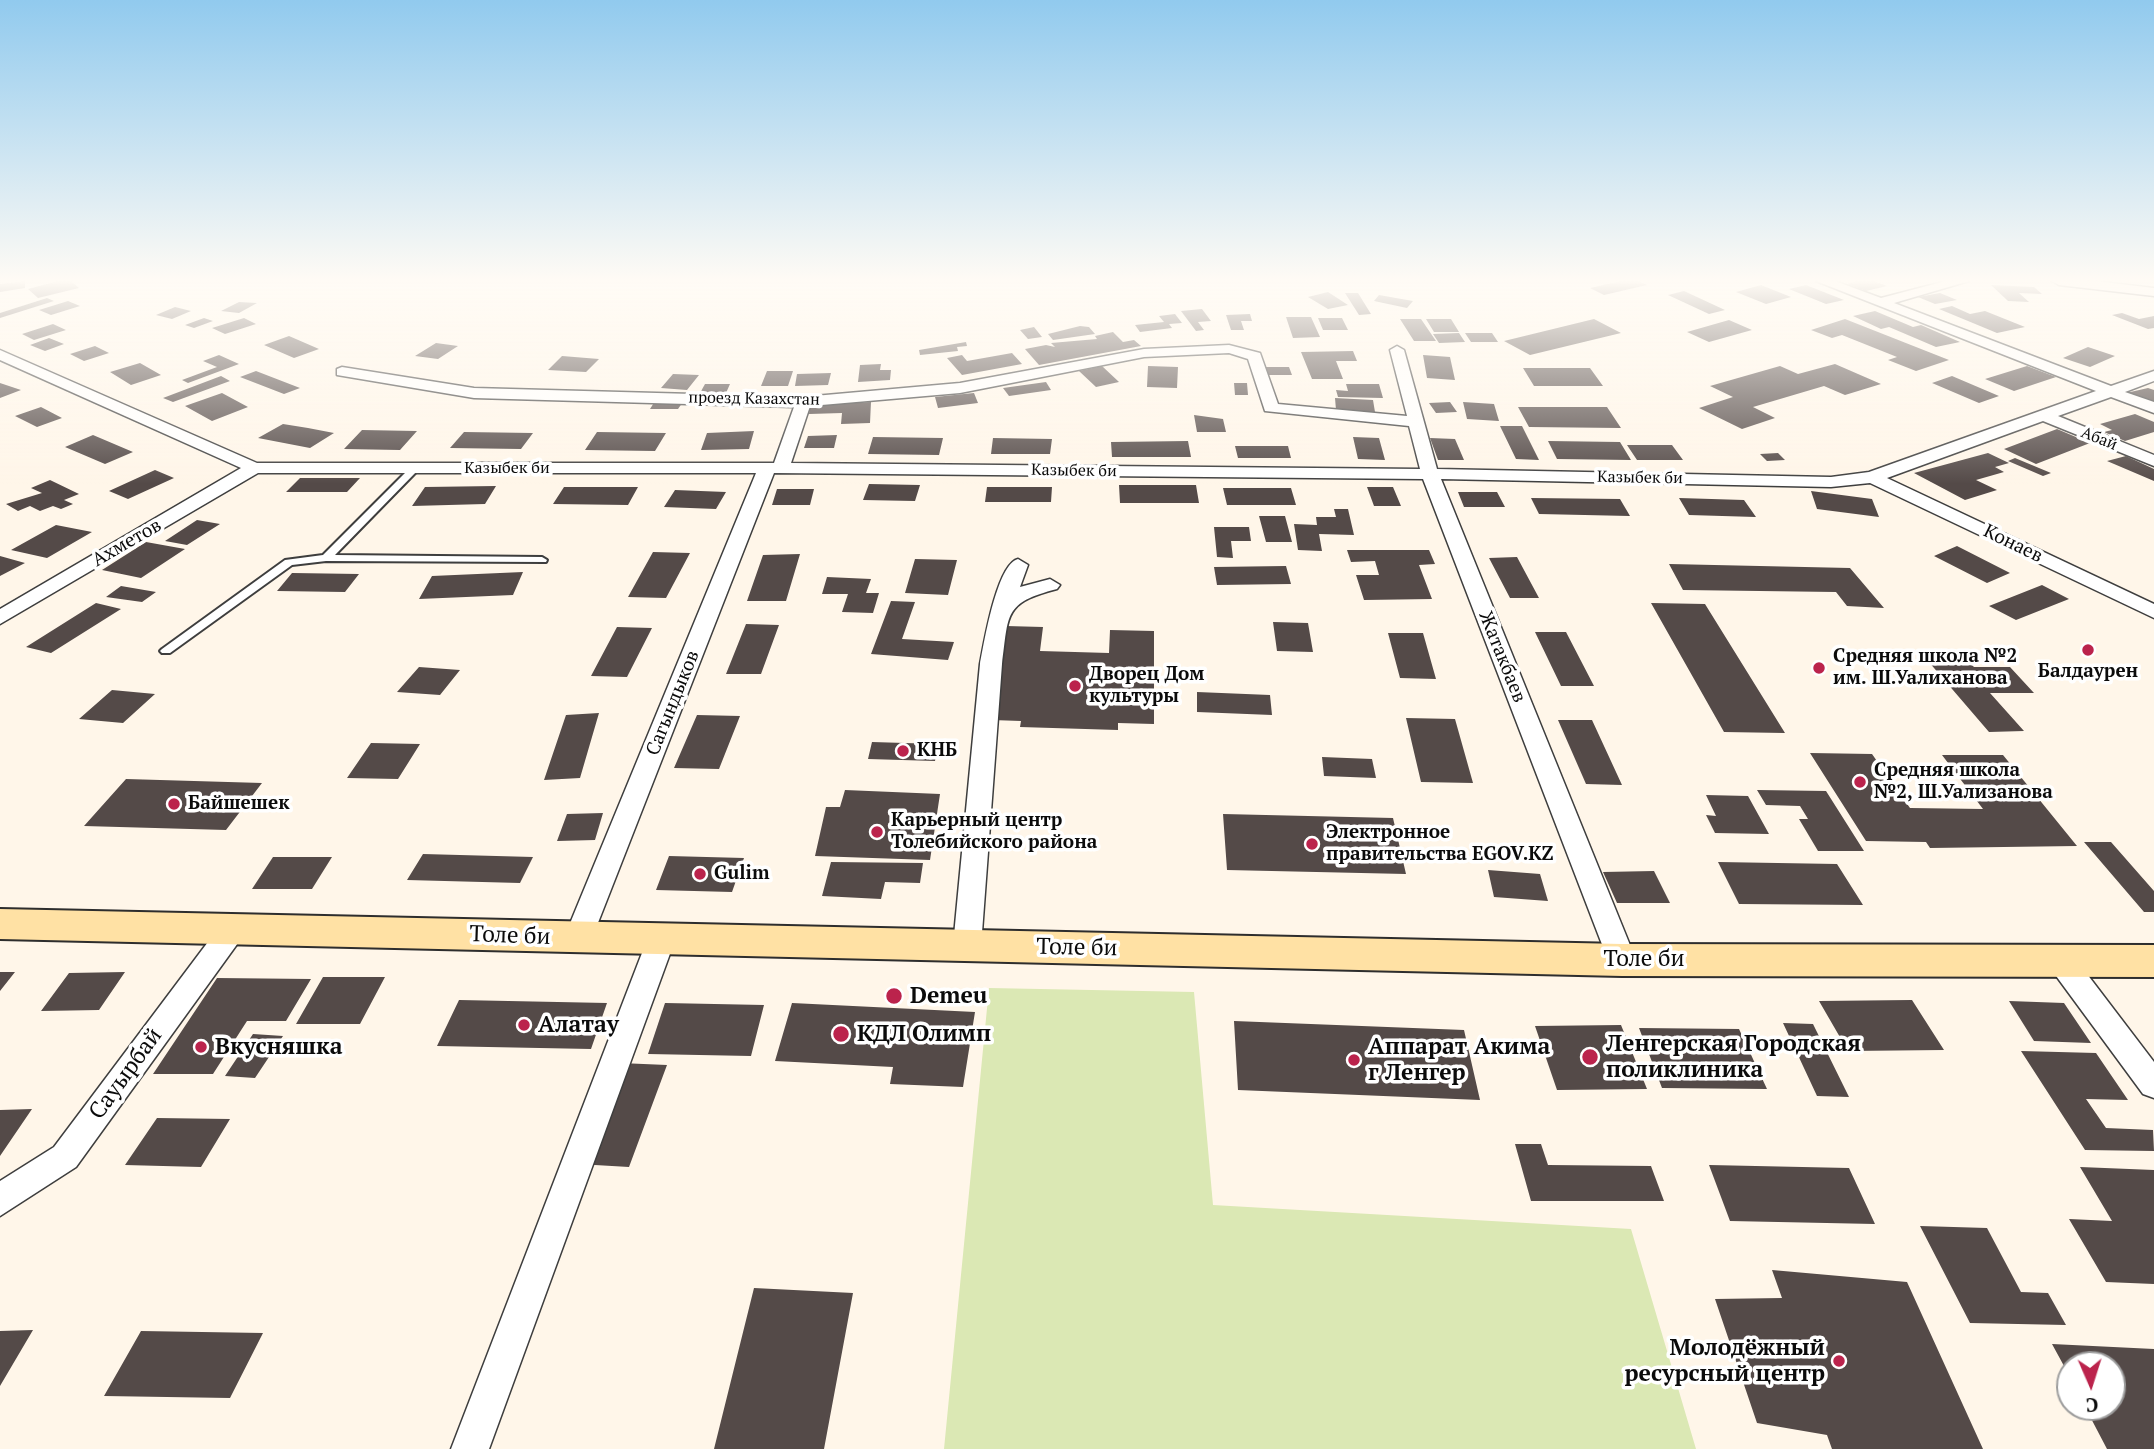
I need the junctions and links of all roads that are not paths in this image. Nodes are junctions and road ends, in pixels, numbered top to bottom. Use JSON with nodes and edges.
{"nodes":[{"id":1,"x":1998,"y":349,"type":"edge"},
{"id":2,"x":1397,"y":350,"type":"dead end"},
{"id":3,"x":0,"y":354,"type":"edge"},
{"id":4,"x":342,"y":372,"type":"dead end"},
{"id":5,"x":2154,"y":376,"type":"edge"},
{"id":6,"x":2111,"y":392,"type":"junction"},
{"id":7,"x":803,"y":402,"type":"junction"},
{"id":8,"x":2154,"y":408,"type":"edge"},
{"id":9,"x":2043,"y":416,"type":"junction"},
{"id":10,"x":1416,"y":422,"type":"junction"},
{"id":11,"x":2154,"y":461,"type":"edge"},
{"id":12,"x":254,"y":468,"type":"junction"},
{"id":13,"x":415,"y":468,"type":"junction"},
{"id":14,"x":774,"y":468,"type":"junction"},
{"id":15,"x":1430,"y":474,"type":"junction"},
{"id":16,"x":1872,"y":477,"type":"junction"},
{"id":17,"x":326,"y":558,"type":"junction"},
{"id":18,"x":542,"y":560,"type":"dead end"},
{"id":19,"x":1018,"y":565,"type":"dead end"},
{"id":20,"x":1050,"y":585,"type":"dead end"},
{"id":21,"x":1003,"y":606,"type":"junction"},
{"id":22,"x":2154,"y":612,"type":"edge"},
{"id":23,"x":0,"y":618,"type":"edge"},
{"id":24,"x":166,"y":650,"type":"dead end"},
{"id":25,"x":0,"y":924,"type":"edge"},
{"id":26,"x":233,"y":929,"type":"junction"},
{"id":27,"x":578,"y":938,"type":"junction"},
{"id":28,"x":662,"y":940,"type":"junction"},
{"id":29,"x":967,"y":946,"type":"junction"},
{"id":30,"x":1622,"y":960,"type":"junction"},
{"id":31,"x":2061,"y":961,"type":"junction"},
{"id":32,"x":2154,"y":961,"type":"edge"},
{"id":33,"x":2154,"y":1085,"type":"edge"},
{"id":34,"x":0,"y":1200,"type":"edge"},
{"id":35,"x":470,"y":1449,"type":"edge"}],
"edges":[{"from":1,"to":6,"type":"street"},
{"from":2,"to":10,"type":"street","name":"Жатакбаев"},
{"from":3,"to":12,"type":"street","name":"Казыбек би"},
{"from":4,"to":7,"type":"street","name":"проезд Казахстан"},
{"from":5,"to":6,"type":"street","name":"Казыбек би"},
{"from":6,"to":8,"type":"street"},
{"from":6,"to":9,"type":"street","name":"Казыбек би"},
{"from":7,"to":10,"type":"street","name":"проезд Казахстан"},
{"from":7,"to":14,"type":"street","name":"Сагындыков"},
{"from":9,"to":11,"type":"street","name":"Абай"},
{"from":9,"to":16,"type":"street","name":"Казыбек би"},
{"from":10,"to":15,"type":"street","name":"Жатакбаев"},
{"from":12,"to":13,"type":"street","name":"Казыбек би"},
{"from":12,"to":23,"type":"street","name":"Ахметов"},
{"from":13,"to":14,"type":"street","name":"Казыбек би"},
{"from":13,"to":17,"type":"lane"},
{"from":14,"to":15,"type":"street","name":"Казыбек би"},
{"from":14,"to":27,"type":"street","name":"Сагындыков"},
{"from":15,"to":16,"type":"street","name":"Казыбек би"},
{"from":15,"to":30,"type":"street","name":"Жатакбаев"},
{"from":16,"to":22,"type":"street","name":"Конаев"},
{"from":17,"to":18,"type":"lane"},
{"from":17,"to":24,"type":"lane"},
{"from":19,"to":21,"type":"street"},
{"from":20,"to":21,"type":"street"},
{"from":21,"to":29,"type":"street"},
{"from":25,"to":26,"type":"main road","name":"Толе би"},
{"from":26,"to":27,"type":"main road","name":"Толе би"},
{"from":26,"to":34,"type":"street","name":"Сауырбай"},
{"from":27,"to":28,"type":"main road","name":"Толе би"},
{"from":28,"to":29,"type":"main road","name":"Толе би"},
{"from":28,"to":35,"type":"street"},
{"from":29,"to":30,"type":"main road","name":"Толе би"},
{"from":30,"to":31,"type":"main road","name":"Толе би"},
{"from":31,"to":32,"type":"main road","name":"Толе би"},
{"from":31,"to":33,"type":"street"}]}
